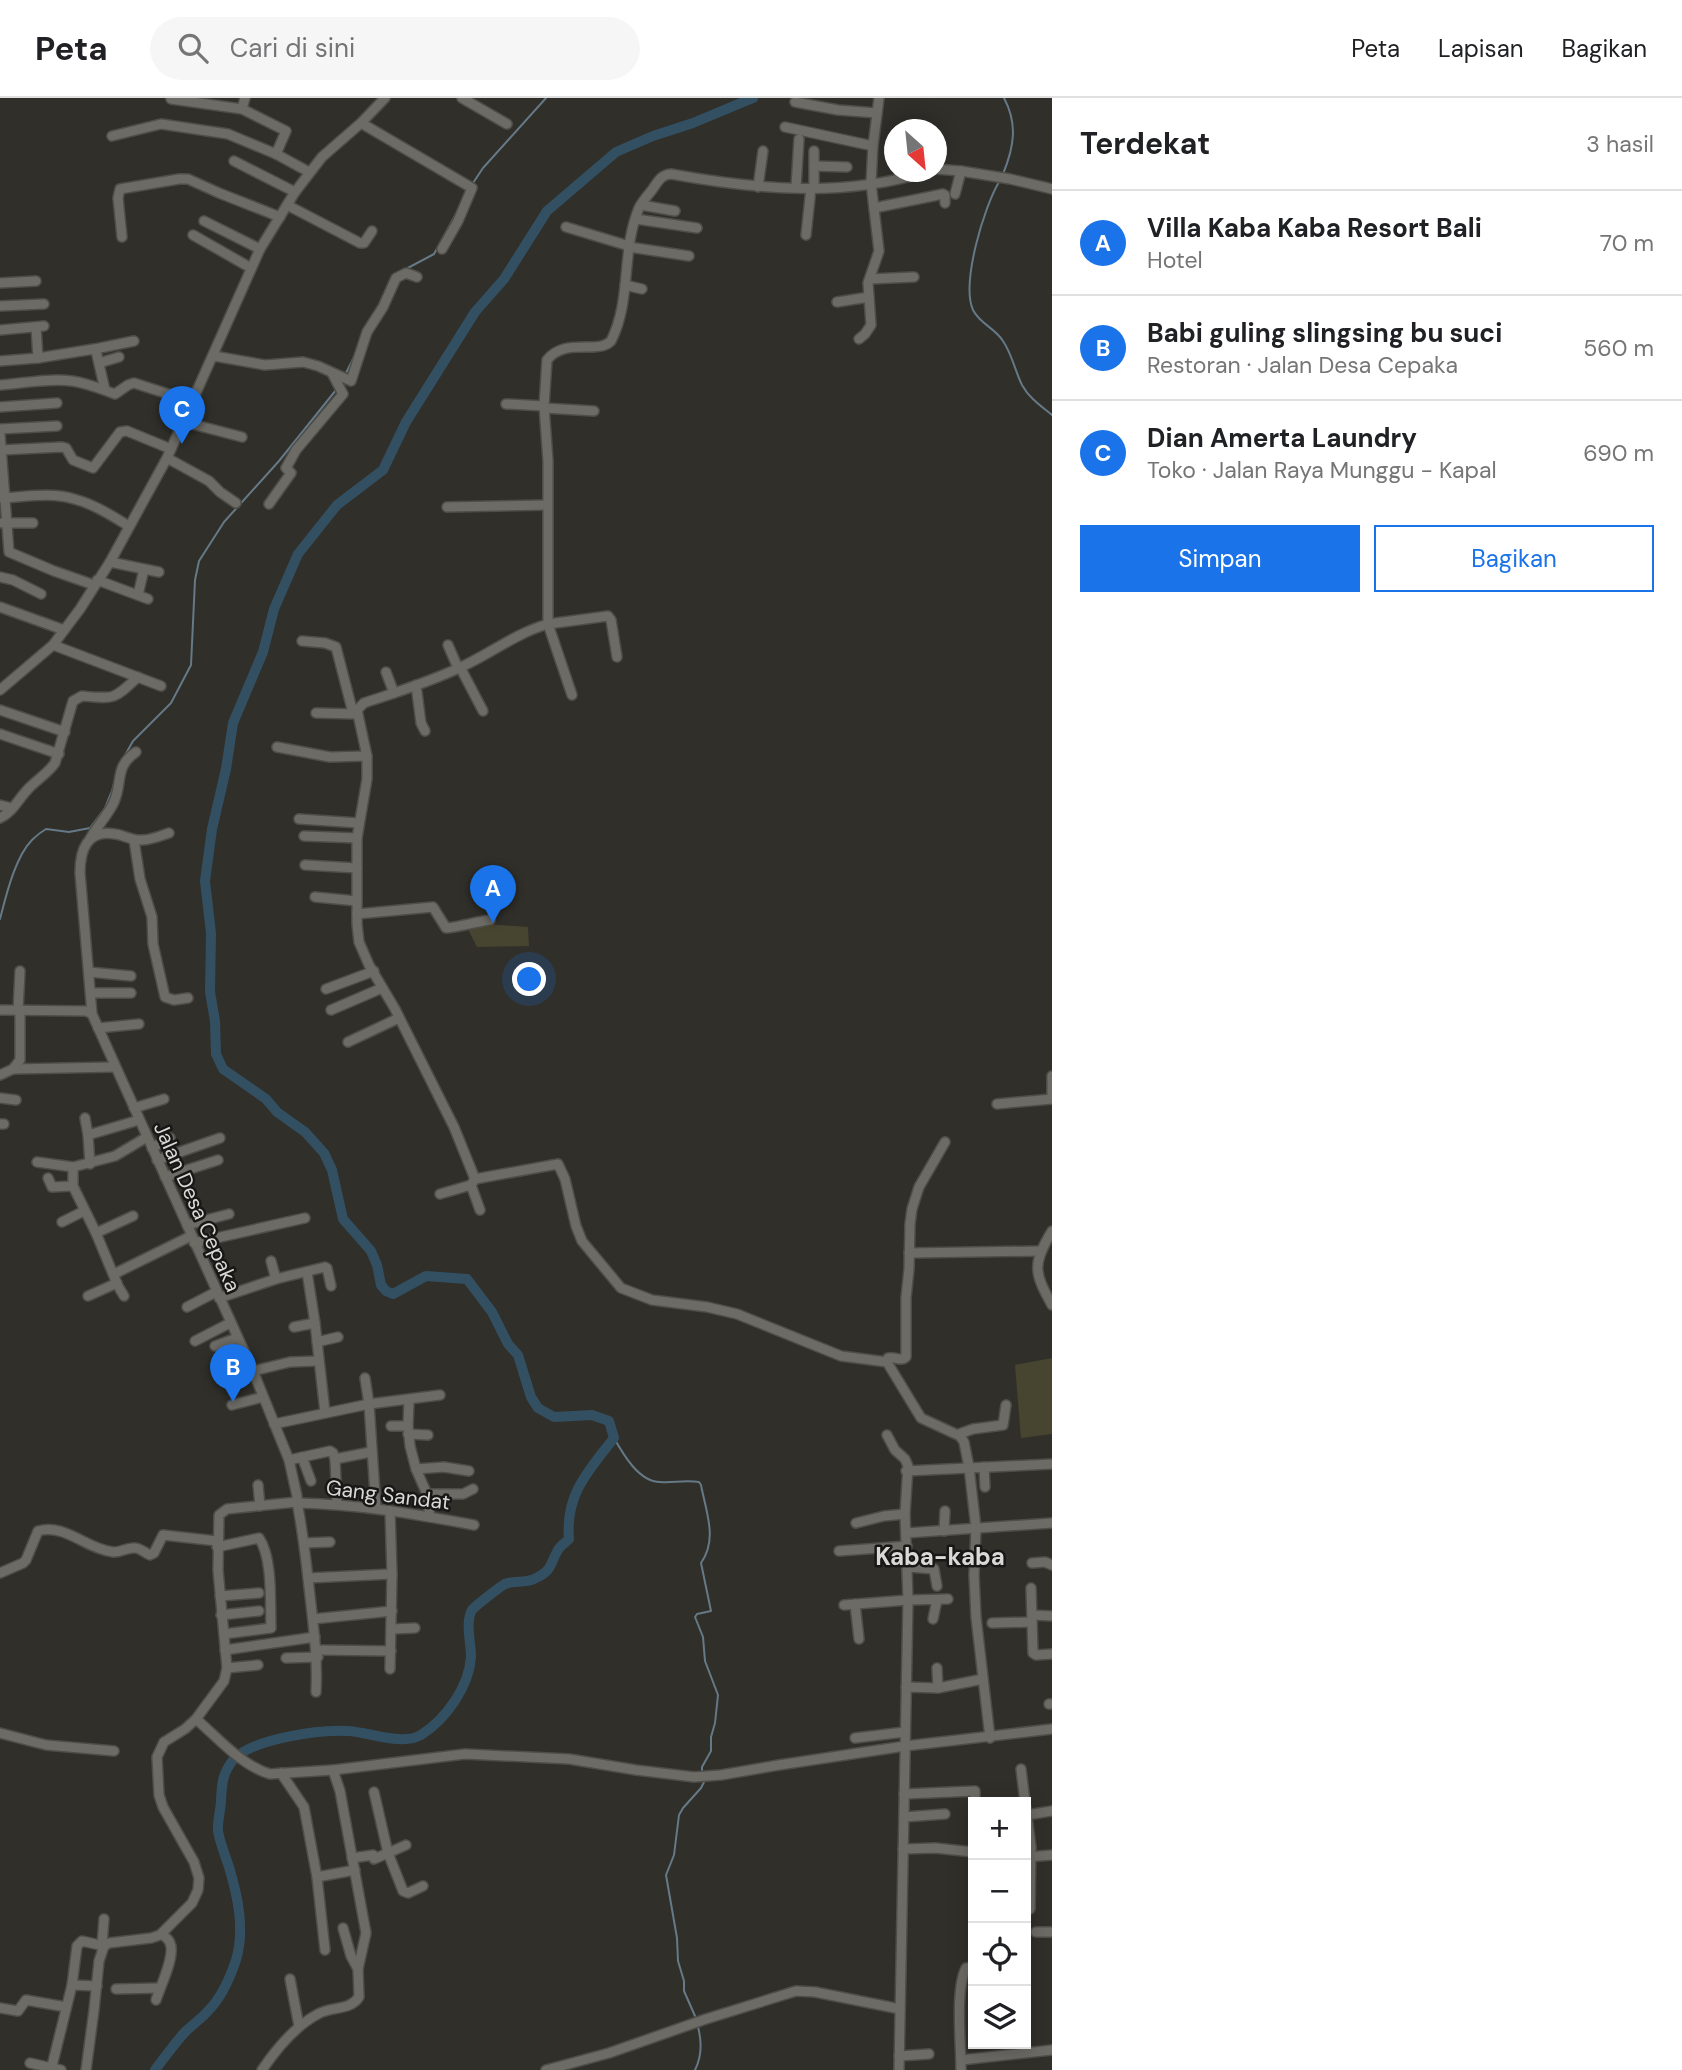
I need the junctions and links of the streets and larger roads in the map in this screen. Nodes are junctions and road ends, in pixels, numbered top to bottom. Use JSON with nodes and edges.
{"nodes":[{"id":1,"x":245,"y":98,"type":"edge"},
{"id":2,"x":385,"y":98,"type":"edge"},
{"id":3,"x":462,"y":98,"type":"edge"},
{"id":4,"x":879,"y":98,"type":"edge"},
{"id":5,"x":171,"y":99,"type":"edge"},
{"id":6,"x":795,"y":102,"type":"dead end"},
{"id":7,"x":242,"y":109,"type":"junction"},
{"id":8,"x":877,"y":113,"type":"junction"},
{"id":9,"x":361,"y":123,"type":"junction"},
{"id":10,"x":507,"y":124,"type":"dead end"},
{"id":11,"x":785,"y":127,"type":"dead end"},
{"id":12,"x":112,"y":136,"type":"dead end"},
{"id":13,"x":799,"y":139,"type":"dead end"},
{"id":14,"x":873,"y":146,"type":"junction"},
{"id":15,"x":763,"y":151,"type":"dead end"},
{"id":16,"x":814,"y":151,"type":"dead end"},
{"id":17,"x":276,"y":154,"type":"junction"},
{"id":18,"x":234,"y":162,"type":"dead end"},
{"id":19,"x":814,"y":166,"type":"junction"},
{"id":20,"x":847,"y":167,"type":"dead end"},
{"id":21,"x":947,"y":170,"type":"edge"},
{"id":22,"x":961,"y":171,"type":"junction"},
{"id":23,"x":309,"y":172,"type":"junction"},
{"id":24,"x":884,"y":181,"type":"edge"},
{"id":25,"x":871,"y":183,"type":"junction"},
{"id":26,"x":758,"y":187,"type":"junction"},
{"id":27,"x":796,"y":187,"type":"junction"},
{"id":28,"x":812,"y":188,"type":"junction"},
{"id":29,"x":1052,"y":189,"type":"edge"},
{"id":30,"x":295,"y":192,"type":"junction"},
{"id":31,"x":955,"y":194,"type":"dead end"},
{"id":32,"x":945,"y":203,"type":"dead end"},
{"id":33,"x":287,"y":205,"type":"junction"},
{"id":34,"x":641,"y":205,"type":"junction"},
{"id":35,"x":874,"y":208,"type":"junction"},
{"id":36,"x":675,"y":211,"type":"dead end"},
{"id":37,"x":280,"y":217,"type":"junction"},
{"id":38,"x":636,"y":219,"type":"junction"},
{"id":39,"x":204,"y":220,"type":"dead end"},
{"id":40,"x":566,"y":227,"type":"dead end"},
{"id":41,"x":697,"y":228,"type":"dead end"},
{"id":42,"x":372,"y":232,"type":"dead end"},
{"id":43,"x":806,"y":234,"type":"dead end"},
{"id":44,"x":193,"y":235,"type":"dead end"},
{"id":45,"x":122,"y":237,"type":"dead end"},
{"id":46,"x":629,"y":247,"type":"junction"},
{"id":47,"x":260,"y":249,"type":"junction"},
{"id":48,"x":442,"y":249,"type":"dead end"},
{"id":49,"x":689,"y":256,"type":"dead end"},
{"id":50,"x":251,"y":268,"type":"junction"},
{"id":51,"x":417,"y":276,"type":"dead end"},
{"id":52,"x":914,"y":277,"type":"dead end"},
{"id":53,"x":870,"y":279,"type":"junction"},
{"id":54,"x":36,"y":281,"type":"dead end"},
{"id":55,"x":0,"y":283,"type":"edge"},
{"id":56,"x":625,"y":285,"type":"junction"},
{"id":57,"x":642,"y":289,"type":"dead end"},
{"id":58,"x":869,"y":297,"type":"junction"},
{"id":59,"x":837,"y":302,"type":"dead end"},
{"id":60,"x":44,"y":304,"type":"dead end"},
{"id":61,"x":0,"y":306,"type":"edge"},
{"id":62,"x":0,"y":330,"type":"edge"},
{"id":63,"x":859,"y":339,"type":"dead end"},
{"id":64,"x":134,"y":341,"type":"dead end"},
{"id":65,"x":95,"y":349,"type":"junction"},
{"id":66,"x":214,"y":356,"type":"junction"},
{"id":67,"x":38,"y":358,"type":"junction"},
{"id":68,"x":119,"y":358,"type":"dead end"},
{"id":69,"x":0,"y":361,"type":"edge"},
{"id":70,"x":99,"y":363,"type":"junction"},
{"id":71,"x":336,"y":381,"type":"junction"},
{"id":72,"x":0,"y":385,"type":"edge"},
{"id":73,"x":105,"y":390,"type":"junction"},
{"id":74,"x":193,"y":402,"type":"junction"},
{"id":75,"x":57,"y":403,"type":"dead end"},
{"id":76,"x":506,"y":404,"type":"dead end"},
{"id":77,"x":0,"y":407,"type":"edge"},
{"id":78,"x":544,"y":407,"type":"junction"},
{"id":79,"x":594,"y":411,"type":"dead end"},
{"id":80,"x":184,"y":422,"type":"junction"},
{"id":81,"x":57,"y":426,"type":"dead end"},
{"id":82,"x":0,"y":432,"type":"edge"},
{"id":83,"x":242,"y":437,"type":"dead end"},
{"id":84,"x":1,"y":451,"type":"edge"},
{"id":85,"x":169,"y":453,"type":"junction"},
{"id":86,"x":1,"y":476,"type":"edge"},
{"id":87,"x":2,"y":498,"type":"edge"},
{"id":88,"x":236,"y":503,"type":"dead end"},
{"id":89,"x":270,"y":504,"type":"dead end"},
{"id":90,"x":547,"y":505,"type":"junction"},
{"id":91,"x":447,"y":507,"type":"dead end"},
{"id":92,"x":3,"y":523,"type":"edge"},
{"id":93,"x":33,"y":523,"type":"dead end"},
{"id":94,"x":129,"y":526,"type":"junction"},
{"id":95,"x":5,"y":549,"type":"edge"},
{"id":96,"x":110,"y":562,"type":"junction"},
{"id":97,"x":144,"y":569,"type":"junction"},
{"id":98,"x":159,"y":572,"type":"dead end"},
{"id":99,"x":0,"y":577,"type":"edge"},
{"id":100,"x":95,"y":583,"type":"junction"},
{"id":101,"x":41,"y":594,"type":"dead end"},
{"id":102,"x":138,"y":595,"type":"junction"},
{"id":103,"x":148,"y":600,"type":"dead end"},
{"id":104,"x":0,"y":607,"type":"edge"},
{"id":105,"x":548,"y":624,"type":"junction"},
{"id":106,"x":64,"y":630,"type":"junction"},
{"id":107,"x":302,"y":641,"type":"dead end"},
{"id":108,"x":53,"y":645,"type":"junction"},
{"id":109,"x":447,"y":645,"type":"dead end"},
{"id":110,"x":617,"y":657,"type":"dead end"},
{"id":111,"x":459,"y":668,"type":"junction"},
{"id":112,"x":386,"y":673,"type":"dead end"},
{"id":113,"x":138,"y":677,"type":"junction"},
{"id":114,"x":416,"y":685,"type":"junction"},
{"id":115,"x":162,"y":686,"type":"dead end"},
{"id":116,"x":0,"y":690,"type":"edge"},
{"id":117,"x":394,"y":693,"type":"junction"},
{"id":118,"x":572,"y":695,"type":"dead end"},
{"id":119,"x":0,"y":710,"type":"edge"},
{"id":120,"x":483,"y":711,"type":"dead end"},
{"id":121,"x":316,"y":713,"type":"dead end"},
{"id":122,"x":355,"y":713,"type":"junction"},
{"id":123,"x":425,"y":731,"type":"dead end"},
{"id":124,"x":65,"y":732,"type":"junction"},
{"id":125,"x":0,"y":734,"type":"edge"},
{"id":126,"x":277,"y":747,"type":"dead end"},
{"id":127,"x":136,"y":752,"type":"dead end"},
{"id":128,"x":59,"y":754,"type":"junction"},
{"id":129,"x":367,"y":756,"type":"junction"},
{"id":130,"x":0,"y":805,"type":"edge"},
{"id":131,"x":12,"y":808,"type":"junction"},
{"id":132,"x":0,"y":818,"type":"edge"},
{"id":133,"x":299,"y":820,"type":"dead end"},
{"id":134,"x":359,"y":823,"type":"junction"},
{"id":135,"x":169,"y":833,"type":"dead end"},
{"id":136,"x":304,"y":836,"type":"dead end"},
{"id":137,"x":357,"y":838,"type":"junction"},
{"id":138,"x":90,"y":839,"type":"junction"},
{"id":139,"x":134,"y":840,"type":"junction"},
{"id":140,"x":305,"y":866,"type":"dead end"},
{"id":141,"x":358,"y":868,"type":"junction"},
{"id":142,"x":315,"y":897,"type":"dead end"},
{"id":143,"x":357,"y":901,"type":"junction"},
{"id":144,"x":357,"y":914,"type":"junction"},
{"id":145,"x":489,"y":920,"type":"dead end"},
{"id":146,"x":20,"y":971,"type":"dead end"},
{"id":147,"x":374,"y":971,"type":"junction"},
{"id":148,"x":89,"y":972,"type":"junction"},
{"id":149,"x":131,"y":976,"type":"dead end"},
{"id":150,"x":382,"y":988,"type":"junction"},
{"id":151,"x":326,"y":989,"type":"dead end"},
{"id":152,"x":91,"y":993,"type":"junction"},
{"id":153,"x":131,"y":993,"type":"dead end"},
{"id":154,"x":188,"y":999,"type":"dead end"},
{"id":155,"x":0,"y":1010,"type":"edge"},
{"id":156,"x":331,"y":1010,"type":"dead end"},
{"id":157,"x":19,"y":1011,"type":"junction"},
{"id":158,"x":92,"y":1014,"type":"junction"},
{"id":159,"x":399,"y":1018,"type":"junction"},
{"id":160,"x":139,"y":1024,"type":"dead end"},
{"id":161,"x":98,"y":1028,"type":"junction"},
{"id":162,"x":348,"y":1042,"type":"dead end"},
{"id":163,"x":115,"y":1067,"type":"junction"},
{"id":164,"x":13,"y":1069,"type":"junction"},
{"id":165,"x":0,"y":1075,"type":"edge"},
{"id":166,"x":1052,"y":1076,"type":"edge"},
{"id":167,"x":1052,"y":1094,"type":"edge"},
{"id":168,"x":0,"y":1098,"type":"edge"},
{"id":169,"x":163,"y":1099,"type":"dead end"},
{"id":170,"x":1052,"y":1099,"type":"edge"},
{"id":171,"x":16,"y":1100,"type":"dead end"},
{"id":172,"x":997,"y":1104,"type":"dead end"},
{"id":173,"x":134,"y":1108,"type":"junction"},
{"id":174,"x":85,"y":1118,"type":"dead end"},
{"id":175,"x":139,"y":1120,"type":"junction"},
{"id":176,"x":88,"y":1135,"type":"junction"},
{"id":177,"x":147,"y":1137,"type":"junction"},
{"id":178,"x":170,"y":1138,"type":"dead end"},
{"id":179,"x":220,"y":1138,"type":"dead end"},
{"id":180,"x":945,"y":1142,"type":"dead end"},
{"id":181,"x":152,"y":1148,"type":"junction"},
{"id":182,"x":157,"y":1160,"type":"junction"},
{"id":183,"x":218,"y":1160,"type":"dead end"},
{"id":184,"x":37,"y":1161,"type":"dead end"},
{"id":185,"x":90,"y":1164,"type":"junction"},
{"id":186,"x":74,"y":1167,"type":"junction"},
{"id":187,"x":165,"y":1177,"type":"junction"},
{"id":188,"x":48,"y":1178,"type":"dead end"},
{"id":189,"x":473,"y":1182,"type":"junction"},
{"id":190,"x":73,"y":1186,"type":"junction"},
{"id":191,"x":440,"y":1194,"type":"dead end"},
{"id":192,"x":480,"y":1210,"type":"dead end"},
{"id":193,"x":84,"y":1211,"type":"junction"},
{"id":194,"x":229,"y":1214,"type":"dead end"},
{"id":195,"x":133,"y":1216,"type":"dead end"},
{"id":196,"x":305,"y":1218,"type":"dead end"},
{"id":197,"x":62,"y":1222,"type":"dead end"},
{"id":198,"x":187,"y":1225,"type":"junction"},
{"id":199,"x":1052,"y":1231,"type":"edge"},
{"id":200,"x":96,"y":1233,"type":"junction"},
{"id":201,"x":193,"y":1239,"type":"junction"},
{"id":202,"x":1041,"y":1251,"type":"junction"},
{"id":203,"x":909,"y":1253,"type":"junction"},
{"id":204,"x":271,"y":1261,"type":"dead end"},
{"id":205,"x":307,"y":1272,"type":"junction"},
{"id":206,"x":115,"y":1278,"type":"junction"},
{"id":207,"x":275,"y":1279,"type":"junction"},
{"id":208,"x":331,"y":1286,"type":"dead end"},
{"id":209,"x":218,"y":1295,"type":"junction"},
{"id":210,"x":88,"y":1296,"type":"dead end"},
{"id":211,"x":124,"y":1296,"type":"dead end"},
{"id":212,"x":1052,"y":1305,"type":"edge"},
{"id":213,"x":187,"y":1307,"type":"dead end"},
{"id":214,"x":230,"y":1323,"type":"junction"},
{"id":215,"x":315,"y":1323,"type":"junction"},
{"id":216,"x":294,"y":1326,"type":"dead end"},
{"id":217,"x":338,"y":1337,"type":"dead end"},
{"id":218,"x":237,"y":1338,"type":"junction"},
{"id":219,"x":195,"y":1341,"type":"dead end"},
{"id":220,"x":317,"y":1342,"type":"junction"},
{"id":221,"x":215,"y":1346,"type":"dead end"},
{"id":222,"x":318,"y":1361,"type":"junction"},
{"id":223,"x":887,"y":1362,"type":"junction"},
{"id":224,"x":251,"y":1367,"type":"junction"},
{"id":225,"x":224,"y":1373,"type":"dead end"},
{"id":226,"x":365,"y":1378,"type":"dead end"},
{"id":227,"x":440,"y":1395,"type":"dead end"},
{"id":228,"x":263,"y":1397,"type":"junction"},
{"id":229,"x":409,"y":1400,"type":"junction"},
{"id":230,"x":369,"y":1404,"type":"junction"},
{"id":231,"x":232,"y":1405,"type":"dead end"},
{"id":232,"x":1006,"y":1405,"type":"dead end"},
{"id":233,"x":325,"y":1412,"type":"junction"},
{"id":234,"x":274,"y":1424,"type":"junction"},
{"id":235,"x":391,"y":1426,"type":"dead end"},
{"id":236,"x":408,"y":1430,"type":"junction"},
{"id":237,"x":428,"y":1434,"type":"dead end"},
{"id":238,"x":958,"y":1434,"type":"junction"},
{"id":239,"x":887,"y":1436,"type":"dead end"},
{"id":240,"x":371,"y":1452,"type":"junction"},
{"id":241,"x":302,"y":1457,"type":"junction"},
{"id":242,"x":335,"y":1459,"type":"junction"},
{"id":243,"x":289,"y":1460,"type":"junction"},
{"id":244,"x":1052,"y":1464,"type":"edge"},
{"id":245,"x":969,"y":1467,"type":"junction"},
{"id":246,"x":984,"y":1467,"type":"junction"},
{"id":247,"x":415,"y":1469,"type":"junction"},
{"id":248,"x":469,"y":1471,"type":"dead end"},
{"id":249,"x":906,"y":1471,"type":"junction"},
{"id":250,"x":311,"y":1481,"type":"dead end"},
{"id":251,"x":258,"y":1485,"type":"dead end"},
{"id":252,"x":985,"y":1487,"type":"dead end"},
{"id":253,"x":472,"y":1489,"type":"dead end"},
{"id":254,"x":427,"y":1494,"type":"junction"},
{"id":255,"x":297,"y":1503,"type":"junction"},
{"id":256,"x":337,"y":1504,"type":"junction"},
{"id":257,"x":260,"y":1506,"type":"junction"},
{"id":258,"x":376,"y":1508,"type":"junction"},
{"id":259,"x":390,"y":1511,"type":"junction"},
{"id":260,"x":945,"y":1511,"type":"dead end"},
{"id":261,"x":905,"y":1514,"type":"junction"},
{"id":262,"x":430,"y":1517,"type":"junction"},
{"id":263,"x":856,"y":1523,"type":"dead end"},
{"id":264,"x":1052,"y":1523,"type":"edge"},
{"id":265,"x":474,"y":1525,"type":"dead end"},
{"id":266,"x":976,"y":1528,"type":"junction"},
{"id":267,"x":944,"y":1531,"type":"junction"},
{"id":268,"x":906,"y":1533,"type":"junction"},
{"id":269,"x":330,"y":1542,"type":"dead end"},
{"id":270,"x":304,"y":1543,"type":"junction"},
{"id":271,"x":217,"y":1544,"type":"junction"},
{"id":272,"x":907,"y":1546,"type":"junction"},
{"id":273,"x":839,"y":1551,"type":"dead end"},
{"id":274,"x":1032,"y":1563,"type":"dead end"},
{"id":275,"x":1052,"y":1565,"type":"edge"},
{"id":276,"x":908,"y":1567,"type":"junction"},
{"id":277,"x":0,"y":1573,"type":"edge"},
{"id":278,"x":392,"y":1574,"type":"junction"},
{"id":279,"x":308,"y":1578,"type":"junction"},
{"id":280,"x":937,"y":1586,"type":"dead end"},
{"id":281,"x":1031,"y":1588,"type":"dead end"},
{"id":282,"x":259,"y":1593,"type":"dead end"},
{"id":283,"x":220,"y":1596,"type":"junction"},
{"id":284,"x":948,"y":1599,"type":"dead end"},
{"id":285,"x":908,"y":1600,"type":"junction"},
{"id":286,"x":937,"y":1600,"type":"junction"},
{"id":287,"x":855,"y":1604,"type":"junction"},
{"id":288,"x":844,"y":1605,"type":"dead end"},
{"id":289,"x":259,"y":1611,"type":"dead end"},
{"id":290,"x":392,"y":1611,"type":"junction"},
{"id":291,"x":221,"y":1615,"type":"junction"},
{"id":292,"x":1052,"y":1616,"type":"edge"},
{"id":293,"x":313,"y":1619,"type":"junction"},
{"id":294,"x":933,"y":1619,"type":"dead end"},
{"id":295,"x":1032,"y":1619,"type":"junction"},
{"id":296,"x":992,"y":1623,"type":"dead end"},
{"id":297,"x":415,"y":1628,"type":"dead end"},
{"id":298,"x":392,"y":1629,"type":"junction"},
{"id":299,"x":223,"y":1634,"type":"junction"},
{"id":300,"x":315,"y":1637,"type":"junction"},
{"id":301,"x":859,"y":1639,"type":"dead end"},
{"id":302,"x":225,"y":1650,"type":"junction"},
{"id":303,"x":391,"y":1651,"type":"junction"},
{"id":304,"x":317,"y":1653,"type":"junction"},
{"id":305,"x":1052,"y":1654,"type":"edge"},
{"id":306,"x":286,"y":1658,"type":"dead end"},
{"id":307,"x":258,"y":1665,"type":"dead end"},
{"id":308,"x":227,"y":1668,"type":"junction"},
{"id":309,"x":390,"y":1668,"type":"dead end"},
{"id":310,"x":937,"y":1668,"type":"dead end"},
{"id":311,"x":983,"y":1679,"type":"junction"},
{"id":312,"x":906,"y":1687,"type":"junction"},
{"id":313,"x":939,"y":1688,"type":"junction"},
{"id":314,"x":316,"y":1692,"type":"dead end"},
{"id":315,"x":196,"y":1719,"type":"junction"},
{"id":316,"x":1052,"y":1729,"type":"edge"},
{"id":317,"x":905,"y":1732,"type":"junction"},
{"id":318,"x":0,"y":1733,"type":"edge"},
{"id":319,"x":855,"y":1738,"type":"dead end"},
{"id":320,"x":990,"y":1738,"type":"junction"},
{"id":321,"x":905,"y":1746,"type":"junction"},
{"id":322,"x":114,"y":1751,"type":"dead end"},
{"id":323,"x":1021,"y":1769,"type":"dead end"},
{"id":324,"x":333,"y":1770,"type":"junction"},
{"id":325,"x":281,"y":1773,"type":"junction"},
{"id":326,"x":374,"y":1792,"type":"dead end"},
{"id":327,"x":904,"y":1794,"type":"junction"},
{"id":328,"x":975,"y":1797,"type":"edge"},
{"id":329,"x":1024,"y":1797,"type":"edge"},
{"id":330,"x":1052,"y":1811,"type":"edge"},
{"id":331,"x":1031,"y":1812,"type":"edge"},
{"id":332,"x":945,"y":1814,"type":"dead end"},
{"id":333,"x":904,"y":1817,"type":"junction"},
{"id":334,"x":406,"y":1845,"type":"dead end"},
{"id":335,"x":903,"y":1849,"type":"junction"},
{"id":336,"x":968,"y":1851,"type":"edge"},
{"id":337,"x":388,"y":1853,"type":"junction"},
{"id":338,"x":1052,"y":1855,"type":"edge"},
{"id":339,"x":1031,"y":1857,"type":"edge"},
{"id":340,"x":352,"y":1858,"type":"junction"},
{"id":341,"x":355,"y":1870,"type":"junction"},
{"id":342,"x":317,"y":1877,"type":"junction"},
{"id":343,"x":423,"y":1886,"type":"dead end"},
{"id":344,"x":104,"y":1919,"type":"dead end"},
{"id":345,"x":343,"y":1928,"type":"dead end"},
{"id":346,"x":1036,"y":1932,"type":"dead end"},
{"id":347,"x":1052,"y":1932,"type":"edge"},
{"id":348,"x":163,"y":1934,"type":"junction"},
{"id":349,"x":103,"y":1945,"type":"junction"},
{"id":350,"x":325,"y":1950,"type":"dead end"},
{"id":351,"x":968,"y":1968,"type":"edge"},
{"id":352,"x":358,"y":1969,"type":"junction"},
{"id":353,"x":290,"y":1979,"type":"dead end"},
{"id":354,"x":72,"y":1985,"type":"junction"},
{"id":355,"x":96,"y":1986,"type":"junction"},
{"id":356,"x":160,"y":1988,"type":"junction"},
{"id":357,"x":116,"y":1989,"type":"dead end"},
{"id":358,"x":156,"y":2000,"type":"dead end"},
{"id":359,"x":66,"y":2007,"type":"junction"},
{"id":360,"x":0,"y":2008,"type":"edge"},
{"id":361,"x":900,"y":2009,"type":"junction"},
{"id":362,"x":299,"y":2026,"type":"junction"},
{"id":363,"x":1052,"y":2050,"type":"edge"},
{"id":364,"x":929,"y":2054,"type":"dead end"},
{"id":365,"x":899,"y":2056,"type":"junction"},
{"id":366,"x":30,"y":2063,"type":"dead end"},
{"id":367,"x":961,"y":2065,"type":"edge"},
{"id":368,"x":55,"y":2069,"type":"edge"},
{"id":369,"x":86,"y":2070,"type":"edge"},
{"id":370,"x":262,"y":2070,"type":"edge"},
{"id":371,"x":546,"y":2070,"type":"edge"},
{"id":372,"x":899,"y":2070,"type":"edge"}],
"edges":[{"from":1,"to":7,"type":"street"},
{"from":2,"to":9,"type":"street"},
{"from":3,"to":10,"type":"street"},
{"from":4,"to":8,"type":"street"},
{"from":5,"to":7,"type":"street"},
{"from":6,"to":8,"type":"street"},
{"from":7,"to":17,"type":"street"},
{"from":8,"to":14,"type":"street"},
{"from":9,"to":23,"type":"street"},
{"from":9,"to":48,"type":"street"},
{"from":11,"to":14,"type":"street"},
{"from":12,"to":17,"type":"street"},
{"from":13,"to":27,"type":"street"},
{"from":14,"to":25,"type":"street"},
{"from":15,"to":26,"type":"street"},
{"from":16,"to":19,"type":"street"},
{"from":17,"to":23,"type":"street"},
{"from":18,"to":30,"type":"street"},
{"from":19,"to":20,"type":"street"},
{"from":19,"to":28,"type":"street"},
{"from":21,"to":22,"type":"street"},
{"from":22,"to":29,"type":"street"},
{"from":22,"to":31,"type":"street"},
{"from":23,"to":30,"type":"street"},
{"from":24,"to":25,"type":"street"},
{"from":25,"to":28,"type":"street"},
{"from":25,"to":35,"type":"street"},
{"from":26,"to":27,"type":"street"},
{"from":26,"to":34,"type":"street"},
{"from":27,"to":28,"type":"street"},
{"from":28,"to":43,"type":"street"},
{"from":30,"to":33,"type":"street"},
{"from":32,"to":35,"type":"street"},
{"from":33,"to":37,"type":"street"},
{"from":33,"to":42,"type":"street"},
{"from":34,"to":36,"type":"street"},
{"from":34,"to":38,"type":"street"},
{"from":35,"to":53,"type":"street"},
{"from":37,"to":45,"type":"street"},
{"from":37,"to":47,"type":"street"},
{"from":38,"to":41,"type":"street"},
{"from":38,"to":46,"type":"street"},
{"from":39,"to":47,"type":"street"},
{"from":40,"to":46,"type":"street"},
{"from":44,"to":50,"type":"street"},
{"from":46,"to":49,"type":"street"},
{"from":46,"to":56,"type":"street"},
{"from":47,"to":50,"type":"street"},
{"from":50,"to":66,"type":"street"},
{"from":51,"to":71,"type":"street"},
{"from":52,"to":53,"type":"street"},
{"from":53,"to":58,"type":"street"},
{"from":54,"to":55,"type":"street"},
{"from":56,"to":57,"type":"street"},
{"from":56,"to":78,"type":"street"},
{"from":58,"to":59,"type":"street"},
{"from":58,"to":63,"type":"street"},
{"from":60,"to":61,"type":"street"},
{"from":62,"to":67,"type":"street"},
{"from":64,"to":65,"type":"street"},
{"from":65,"to":67,"type":"street"},
{"from":65,"to":70,"type":"street"},
{"from":66,"to":71,"type":"street"},
{"from":66,"to":74,"type":"street"},
{"from":67,"to":69,"type":"street"},
{"from":68,"to":70,"type":"street"},
{"from":70,"to":73,"type":"street"},
{"from":71,"to":89,"type":"street"},
{"from":72,"to":73,"type":"street"},
{"from":73,"to":74,"type":"street"},
{"from":74,"to":80,"type":"street"},
{"from":75,"to":77,"type":"street"},
{"from":76,"to":78,"type":"street"},
{"from":78,"to":79,"type":"street"},
{"from":78,"to":90,"type":"street"},
{"from":80,"to":83,"type":"street"},
{"from":80,"to":85,"type":"street"},
{"from":81,"to":82,"type":"street"},
{"from":82,"to":84,"type":"street"},
{"from":84,"to":85,"type":"street"},
{"from":84,"to":86,"type":"street"},
{"from":85,"to":88,"type":"street"},
{"from":85,"to":94,"type":"street"},
{"from":86,"to":87,"type":"street"},
{"from":87,"to":92,"type":"street"},
{"from":87,"to":94,"type":"street"},
{"from":90,"to":91,"type":"street"},
{"from":90,"to":105,"type":"street"},
{"from":92,"to":93,"type":"street"},
{"from":92,"to":95,"type":"street"},
{"from":94,"to":96,"type":"street"},
{"from":95,"to":100,"type":"street"},
{"from":96,"to":97,"type":"street"},
{"from":96,"to":100,"type":"street"},
{"from":97,"to":98,"type":"street"},
{"from":97,"to":102,"type":"street"},
{"from":99,"to":101,"type":"street"},
{"from":100,"to":102,"type":"street"},
{"from":100,"to":106,"type":"street"},
{"from":102,"to":103,"type":"street"},
{"from":104,"to":106,"type":"street"},
{"from":105,"to":110,"type":"street"},
{"from":105,"to":111,"type":"street"},
{"from":105,"to":118,"type":"street"},
{"from":106,"to":108,"type":"street"},
{"from":107,"to":122,"type":"street"},
{"from":108,"to":113,"type":"street"},
{"from":108,"to":116,"type":"street"},
{"from":109,"to":111,"type":"street"},
{"from":111,"to":114,"type":"street"},
{"from":111,"to":120,"type":"street"},
{"from":112,"to":117,"type":"street"},
{"from":113,"to":115,"type":"street"},
{"from":113,"to":124,"type":"street"},
{"from":114,"to":117,"type":"street"},
{"from":114,"to":123,"type":"street"},
{"from":117,"to":122,"type":"street"},
{"from":119,"to":124,"type":"street"},
{"from":121,"to":122,"type":"street"},
{"from":122,"to":129,"type":"street"},
{"from":124,"to":128,"type":"street"},
{"from":125,"to":128,"type":"street"},
{"from":126,"to":129,"type":"street"},
{"from":127,"to":138,"type":"street"},
{"from":128,"to":131,"type":"street"},
{"from":129,"to":134,"type":"street"},
{"from":130,"to":131,"type":"street"},
{"from":131,"to":132,"type":"street"},
{"from":133,"to":134,"type":"street"},
{"from":134,"to":137,"type":"street"},
{"from":135,"to":139,"type":"street"},
{"from":136,"to":137,"type":"street"},
{"from":137,"to":141,"type":"street"},
{"from":138,"to":139,"type":"street"},
{"from":138,"to":148,"type":"street"},
{"from":139,"to":154,"type":"street"},
{"from":140,"to":141,"type":"street"},
{"from":141,"to":143,"type":"street"},
{"from":142,"to":143,"type":"street"},
{"from":143,"to":144,"type":"street"},
{"from":144,"to":145,"type":"street"},
{"from":144,"to":147,"type":"street"},
{"from":146,"to":157,"type":"street"},
{"from":147,"to":150,"type":"street"},
{"from":147,"to":151,"type":"street"},
{"from":148,"to":149,"type":"street"},
{"from":148,"to":152,"type":"street"},
{"from":150,"to":156,"type":"street"},
{"from":150,"to":159,"type":"street"},
{"from":152,"to":153,"type":"street"},
{"from":152,"to":158,"type":"street"},
{"from":155,"to":157,"type":"street"},
{"from":157,"to":158,"type":"street"},
{"from":157,"to":164,"type":"street"},
{"from":158,"to":161,"type":"street","name":"Jalan Desa Cepaka"},
{"from":159,"to":162,"type":"street"},
{"from":159,"to":189,"type":"street"},
{"from":160,"to":161,"type":"street"},
{"from":161,"to":163,"type":"street","name":"Jalan Desa Cepaka"},
{"from":163,"to":164,"type":"street"},
{"from":163,"to":173,"type":"street","name":"Jalan Desa Cepaka"},
{"from":164,"to":165,"type":"street"},
{"from":166,"to":167,"type":"street"},
{"from":168,"to":171,"type":"street"},
{"from":169,"to":173,"type":"street"},
{"from":170,"to":172,"type":"street"},
{"from":173,"to":175,"type":"street","name":"Jalan Desa Cepaka"},
{"from":174,"to":176,"type":"street"},
{"from":175,"to":176,"type":"street"},
{"from":175,"to":177,"type":"street","name":"Jalan Desa Cepaka"},
{"from":176,"to":185,"type":"street"},
{"from":177,"to":181,"type":"street","name":"Jalan Desa Cepaka"},
{"from":177,"to":185,"type":"street"},
{"from":178,"to":181,"type":"street"},
{"from":179,"to":182,"type":"street"},
{"from":180,"to":203,"type":"street"},
{"from":181,"to":182,"type":"street","name":"Jalan Desa Cepaka"},
{"from":182,"to":187,"type":"street","name":"Jalan Desa Cepaka"},
{"from":183,"to":187,"type":"street"},
{"from":184,"to":186,"type":"street"},
{"from":185,"to":186,"type":"street"},
{"from":186,"to":190,"type":"street"},
{"from":187,"to":198,"type":"street","name":"Jalan Desa Cepaka"},
{"from":188,"to":190,"type":"street"},
{"from":189,"to":191,"type":"street"},
{"from":189,"to":192,"type":"street"},
{"from":189,"to":223,"type":"street"},
{"from":190,"to":193,"type":"street"},
{"from":193,"to":197,"type":"street"},
{"from":193,"to":200,"type":"street"},
{"from":194,"to":198,"type":"street"},
{"from":195,"to":200,"type":"street"},
{"from":196,"to":201,"type":"street"},
{"from":198,"to":201,"type":"street","name":"Jalan Desa Cepaka"},
{"from":199,"to":202,"type":"street"},
{"from":200,"to":206,"type":"street"},
{"from":201,"to":206,"type":"street"},
{"from":201,"to":209,"type":"street","name":"Jalan Desa Cepaka"},
{"from":202,"to":203,"type":"street"},
{"from":202,"to":212,"type":"street"},
{"from":203,"to":223,"type":"street"},
{"from":204,"to":207,"type":"street"},
{"from":205,"to":207,"type":"street"},
{"from":205,"to":208,"type":"street"},
{"from":205,"to":215,"type":"street"},
{"from":206,"to":210,"type":"street"},
{"from":206,"to":211,"type":"street"},
{"from":207,"to":209,"type":"street"},
{"from":209,"to":213,"type":"street"},
{"from":209,"to":214,"type":"street","name":"Jalan Desa Cepaka"},
{"from":214,"to":218,"type":"street","name":"Jalan Desa Cepaka"},
{"from":214,"to":219,"type":"street"},
{"from":215,"to":216,"type":"street"},
{"from":215,"to":220,"type":"street"},
{"from":217,"to":220,"type":"street"},
{"from":218,"to":221,"type":"street"},
{"from":218,"to":224,"type":"street","name":"Jalan Desa Cepaka"},
{"from":220,"to":222,"type":"street"},
{"from":222,"to":224,"type":"street"},
{"from":222,"to":233,"type":"street"},
{"from":223,"to":238,"type":"street"},
{"from":224,"to":225,"type":"street"},
{"from":224,"to":228,"type":"street","name":"Jalan Desa Cepaka"},
{"from":226,"to":230,"type":"street"},
{"from":227,"to":229,"type":"street"},
{"from":228,"to":231,"type":"street"},
{"from":228,"to":234,"type":"street","name":"Jalan Desa Cepaka"},
{"from":229,"to":230,"type":"street"},
{"from":229,"to":236,"type":"street"},
{"from":230,"to":233,"type":"street"},
{"from":230,"to":240,"type":"street"},
{"from":232,"to":238,"type":"street"},
{"from":233,"to":234,"type":"street"},
{"from":234,"to":243,"type":"street","name":"Jalan Desa Cepaka"},
{"from":235,"to":236,"type":"street"},
{"from":236,"to":237,"type":"street"},
{"from":236,"to":247,"type":"street"},
{"from":238,"to":245,"type":"street"},
{"from":239,"to":249,"type":"street"},
{"from":240,"to":242,"type":"street"},
{"from":240,"to":258,"type":"street"},
{"from":241,"to":242,"type":"street"},
{"from":241,"to":243,"type":"street"},
{"from":241,"to":250,"type":"street"},
{"from":242,"to":256,"type":"street"},
{"from":243,"to":255,"type":"street","name":"Jalan Desa Cepaka"},
{"from":244,"to":246,"type":"street"},
{"from":245,"to":246,"type":"street"},
{"from":245,"to":249,"type":"street"},
{"from":245,"to":266,"type":"street"},
{"from":246,"to":252,"type":"street"},
{"from":247,"to":248,"type":"street"},
{"from":247,"to":254,"type":"street"},
{"from":249,"to":261,"type":"street"},
{"from":251,"to":257,"type":"street"},
{"from":253,"to":254,"type":"street"},
{"from":254,"to":262,"type":"street"},
{"from":255,"to":256,"type":"street","name":"Gang Sandat"},
{"from":255,"to":257,"type":"street","name":"Gang Sandat"},
{"from":255,"to":270,"type":"street","name":"Jalan Desa Cepaka"},
{"from":256,"to":258,"type":"street","name":"Gang Sandat"},
{"from":257,"to":271,"type":"street","name":"Gang Sandat"},
{"from":258,"to":259,"type":"street","name":"Gang Sandat"},
{"from":259,"to":262,"type":"street","name":"Gang Sandat"},
{"from":259,"to":278,"type":"street"},
{"from":260,"to":267,"type":"street"},
{"from":261,"to":263,"type":"street"},
{"from":261,"to":268,"type":"street"},
{"from":262,"to":265,"type":"street","name":"Gang Sandat"},
{"from":264,"to":266,"type":"street"},
{"from":266,"to":267,"type":"street"},
{"from":266,"to":311,"type":"street"},
{"from":267,"to":268,"type":"street"},
{"from":268,"to":272,"type":"street"},
{"from":269,"to":270,"type":"street"},
{"from":270,"to":279,"type":"street","name":"Jalan Desa Cepaka"},
{"from":271,"to":277,"type":"street"},
{"from":271,"to":283,"type":"street"},
{"from":271,"to":299,"type":"street"},
{"from":272,"to":273,"type":"street"},
{"from":272,"to":276,"type":"street"},
{"from":274,"to":275,"type":"street"},
{"from":276,"to":280,"type":"street"},
{"from":276,"to":285,"type":"street"},
{"from":278,"to":279,"type":"street"},
{"from":278,"to":290,"type":"street"},
{"from":279,"to":293,"type":"street","name":"Jalan Desa Cepaka"},
{"from":281,"to":295,"type":"street"},
{"from":282,"to":283,"type":"street"},
{"from":283,"to":291,"type":"street"},
{"from":284,"to":286,"type":"street"},
{"from":285,"to":286,"type":"street"},
{"from":285,"to":287,"type":"street"},
{"from":285,"to":312,"type":"street"},
{"from":286,"to":294,"type":"street"},
{"from":287,"to":288,"type":"street"},
{"from":287,"to":301,"type":"street"},
{"from":289,"to":291,"type":"street"},
{"from":290,"to":293,"type":"street"},
{"from":290,"to":298,"type":"street"},
{"from":291,"to":299,"type":"street"},
{"from":292,"to":295,"type":"street"},
{"from":293,"to":300,"type":"street","name":"Jalan Desa Cepaka"},
{"from":295,"to":296,"type":"street"},
{"from":295,"to":305,"type":"street"},
{"from":297,"to":298,"type":"street"},
{"from":298,"to":303,"type":"street"},
{"from":299,"to":302,"type":"street"},
{"from":300,"to":302,"type":"street"},
{"from":300,"to":304,"type":"street","name":"Jalan Desa Cepaka"},
{"from":302,"to":308,"type":"street"},
{"from":303,"to":304,"type":"street"},
{"from":303,"to":309,"type":"street"},
{"from":304,"to":306,"type":"street"},
{"from":304,"to":314,"type":"street","name":"Jalan Desa Cepaka"},
{"from":307,"to":308,"type":"street"},
{"from":308,"to":315,"type":"street"},
{"from":310,"to":313,"type":"street"},
{"from":311,"to":313,"type":"street"},
{"from":311,"to":320,"type":"street"},
{"from":312,"to":313,"type":"street"},
{"from":312,"to":317,"type":"street"},
{"from":315,"to":325,"type":"street"},
{"from":315,"to":348,"type":"street"},
{"from":316,"to":320,"type":"street"},
{"from":317,"to":319,"type":"street"},
{"from":317,"to":321,"type":"street"},
{"from":318,"to":322,"type":"street"},
{"from":320,"to":321,"type":"street"},
{"from":321,"to":324,"type":"street"},
{"from":321,"to":327,"type":"street"},
{"from":323,"to":329,"type":"street"},
{"from":324,"to":325,"type":"street"},
{"from":324,"to":340,"type":"street"},
{"from":325,"to":342,"type":"street"},
{"from":326,"to":337,"type":"street"},
{"from":327,"to":328,"type":"street"},
{"from":327,"to":333,"type":"street"},
{"from":330,"to":331,"type":"street"},
{"from":332,"to":333,"type":"street"},
{"from":333,"to":335,"type":"street"},
{"from":334,"to":337,"type":"street"},
{"from":335,"to":336,"type":"street"},
{"from":335,"to":361,"type":"street"},
{"from":337,"to":340,"type":"street"},
{"from":337,"to":343,"type":"street"},
{"from":338,"to":339,"type":"street"},
{"from":340,"to":341,"type":"street"},
{"from":341,"to":342,"type":"street"},
{"from":341,"to":352,"type":"street"},
{"from":342,"to":350,"type":"street"},
{"from":344,"to":349,"type":"street"},
{"from":345,"to":352,"type":"street"},
{"from":346,"to":347,"type":"street"},
{"from":348,"to":349,"type":"street"},
{"from":348,"to":356,"type":"street"},
{"from":349,"to":354,"type":"street"},
{"from":349,"to":355,"type":"street"},
{"from":351,"to":367,"type":"street"},
{"from":352,"to":362,"type":"street"},
{"from":353,"to":362,"type":"street"},
{"from":354,"to":355,"type":"street"},
{"from":354,"to":359,"type":"street"},
{"from":355,"to":369,"type":"street"},
{"from":356,"to":357,"type":"street"},
{"from":356,"to":358,"type":"street"},
{"from":359,"to":360,"type":"street"},
{"from":359,"to":368,"type":"street"},
{"from":361,"to":365,"type":"street"},
{"from":361,"to":371,"type":"street"},
{"from":362,"to":370,"type":"street"},
{"from":363,"to":367,"type":"street"},
{"from":364,"to":365,"type":"street"},
{"from":365,"to":372,"type":"street"},
{"from":366,"to":368,"type":"street"}]}
